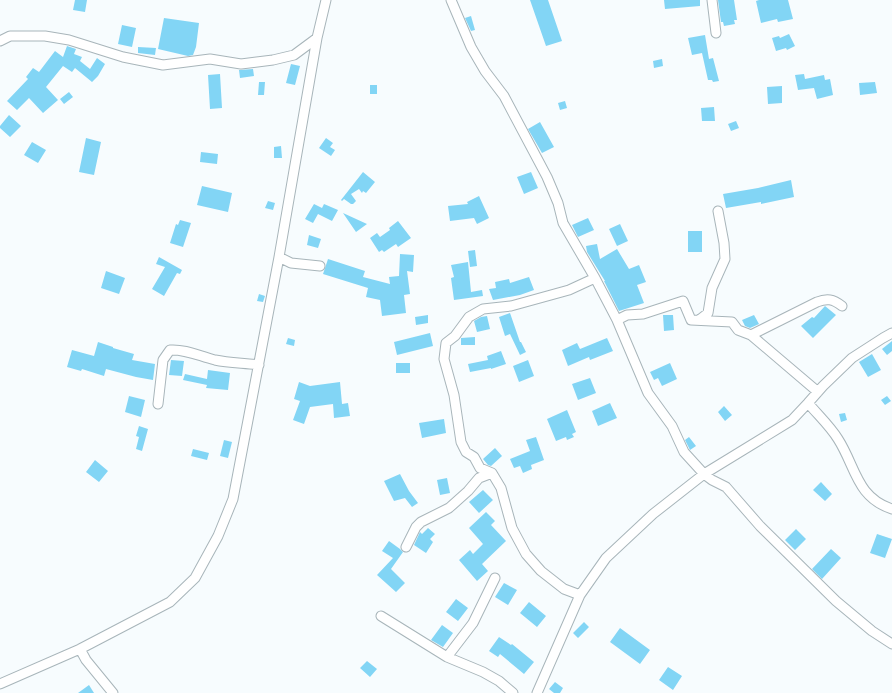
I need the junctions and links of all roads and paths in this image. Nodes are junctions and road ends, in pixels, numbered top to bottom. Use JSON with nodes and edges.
{"nodes":[{"id":1,"x":326,"y":0,"type":"edge"},
{"id":2,"x":451,"y":0,"type":"edge"},
{"id":3,"x":712,"y":0,"type":"edge"},
{"id":4,"x":716,"y":33,"type":"dead end"},
{"id":5,"x":317,"y":38,"type":"junction"},
{"id":6,"x":0,"y":41,"type":"edge"},
{"id":7,"x":718,"y":211,"type":"dead end"},
{"id":8,"x":279,"y":257,"type":"junction"},
{"id":9,"x":320,"y":266,"type":"dead end"},
{"id":10,"x":595,"y":278,"type":"junction"},
{"id":11,"x":842,"y":306,"type":"dead end"},
{"id":12,"x":617,"y":320,"type":"junction"},
{"id":13,"x":699,"y":320,"type":"junction"},
{"id":14,"x":892,"y":333,"type":"edge"},
{"id":15,"x":751,"y":335,"type":"junction"},
{"id":16,"x":259,"y":364,"type":"junction"},
{"id":17,"x":818,"y":392,"type":"junction"},
{"id":18,"x":808,"y":403,"type":"junction"},
{"id":19,"x":158,"y":404,"type":"dead end"},
{"id":20,"x":492,"y":473,"type":"junction"},
{"id":21,"x":704,"y":474,"type":"junction"},
{"id":22,"x":892,"y":509,"type":"edge"},
{"id":23,"x":406,"y":547,"type":"dead end"},
{"id":24,"x":495,"y":578,"type":"dead end"},
{"id":25,"x":580,"y":595,"type":"junction"},
{"id":26,"x":381,"y":616,"type":"dead end"},
{"id":27,"x":892,"y":644,"type":"edge"},
{"id":28,"x":80,"y":649,"type":"junction"},
{"id":29,"x":447,"y":656,"type":"junction"},
{"id":30,"x":0,"y":684,"type":"edge"},
{"id":31,"x":113,"y":693,"type":"edge"},
{"id":32,"x":513,"y":693,"type":"edge"},
{"id":33,"x":537,"y":693,"type":"edge"}],
"edges":[{"from":1,"to":5,"type":"street"},
{"from":2,"to":10,"type":"street"},
{"from":3,"to":4,"type":"street"},
{"from":5,"to":6,"type":"street"},
{"from":5,"to":8,"type":"street"},
{"from":7,"to":13,"type":"street"},
{"from":8,"to":9,"type":"street"},
{"from":8,"to":16,"type":"street"},
{"from":10,"to":12,"type":"street"},
{"from":10,"to":20,"type":"street"},
{"from":11,"to":15,"type":"street"},
{"from":12,"to":13,"type":"street"},
{"from":12,"to":21,"type":"street"},
{"from":13,"to":15,"type":"street"},
{"from":14,"to":17,"type":"street"},
{"from":15,"to":17,"type":"street"},
{"from":16,"to":19,"type":"street"},
{"from":16,"to":28,"type":"street"},
{"from":17,"to":18,"type":"street"},
{"from":18,"to":21,"type":"street"},
{"from":18,"to":22,"type":"street"},
{"from":20,"to":23,"type":"street"},
{"from":20,"to":25,"type":"street"},
{"from":21,"to":25,"type":"street"},
{"from":21,"to":27,"type":"street"},
{"from":24,"to":29,"type":"street"},
{"from":25,"to":33,"type":"street"},
{"from":26,"to":29,"type":"street"},
{"from":28,"to":30,"type":"street"},
{"from":28,"to":31,"type":"street"},
{"from":29,"to":32,"type":"street"}]}
